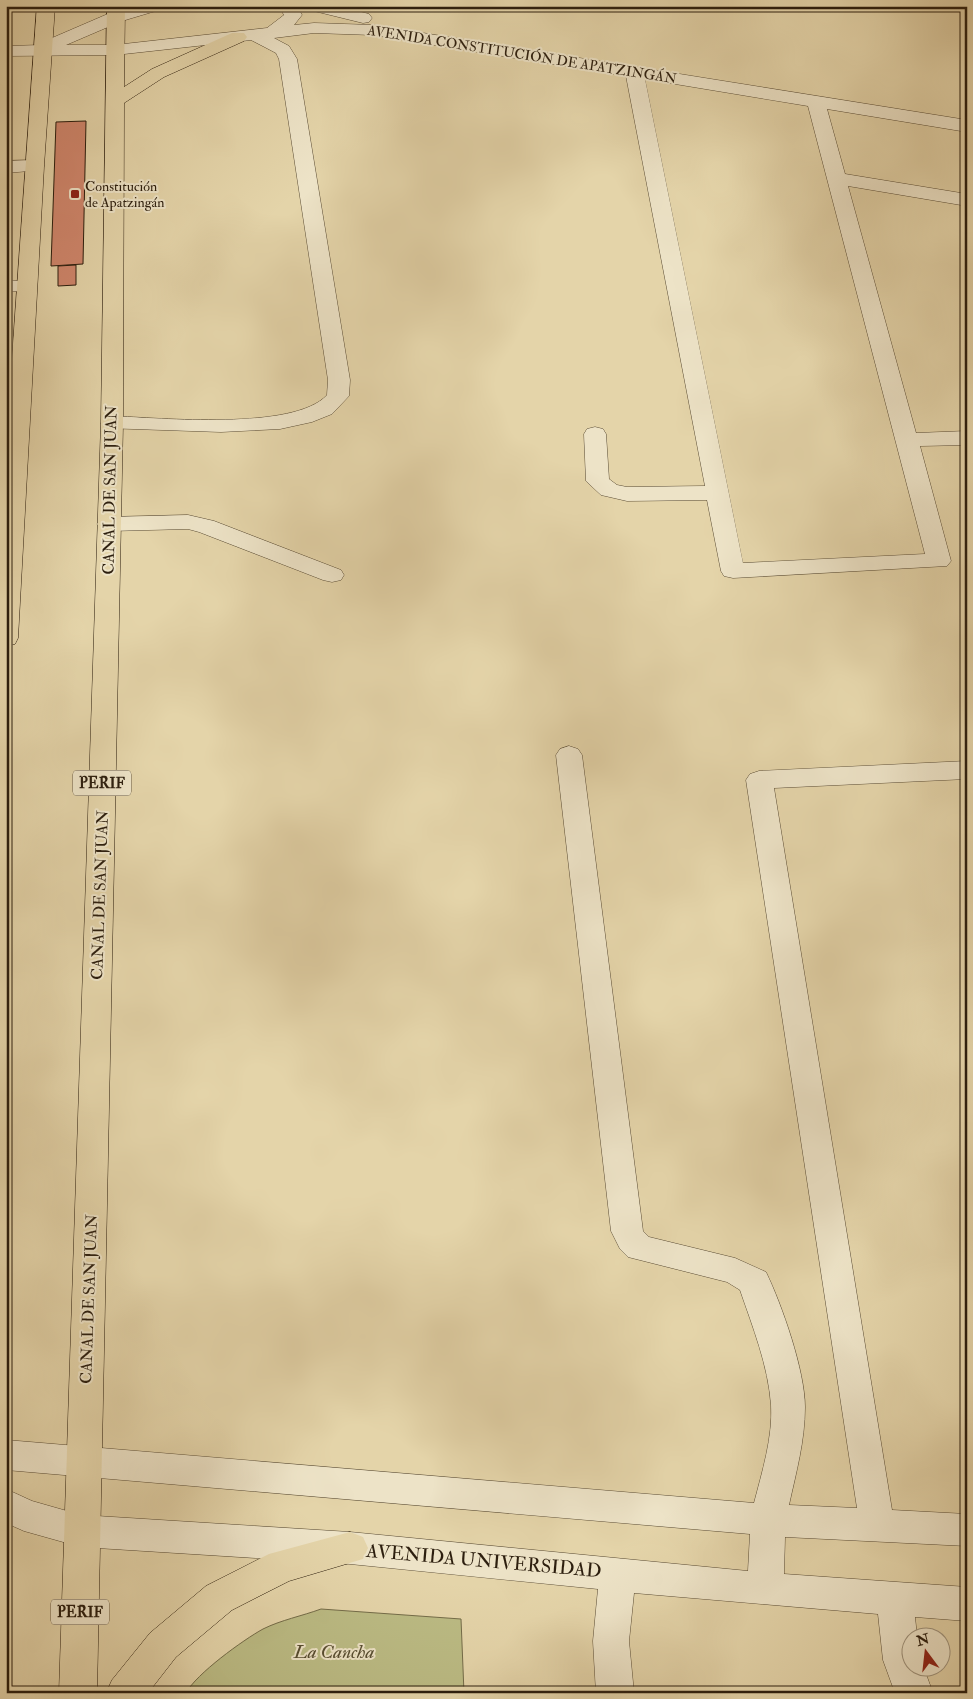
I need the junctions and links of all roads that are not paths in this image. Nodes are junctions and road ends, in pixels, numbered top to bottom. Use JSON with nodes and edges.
{"nodes":[{"id":1,"x":46,"y":6,"type":"edge"},
{"id":2,"x":153,"y":6,"type":"edge"},
{"id":3,"x":288,"y":6,"type":"edge"},
{"id":4,"x":316,"y":6,"type":"edge"},
{"id":5,"x":343,"y":6,"type":"edge"},
{"id":6,"x":116,"y":11,"type":"edge"},
{"id":7,"x":376,"y":16,"type":"junction"},
{"id":8,"x":314,"y":28,"type":"junction"},
{"id":9,"x":255,"y":34,"type":"junction"},
{"id":10,"x":43,"y":49,"type":"junction"},
{"id":11,"x":6,"y":50,"type":"edge"},
{"id":12,"x":115,"y":50,"type":"junction"},
{"id":13,"x":283,"y":50,"type":"junction"},
{"id":14,"x":634,"y":71,"type":"junction"},
{"id":15,"x":816,"y":101,"type":"junction"},
{"id":16,"x":114,"y":102,"type":"junction"},
{"id":17,"x":967,"y":117,"type":"edge"},
{"id":18,"x":967,"y":126,"type":"edge"},
{"id":19,"x":34,"y":166,"type":"junction"},
{"id":20,"x":6,"y":167,"type":"edge"},
{"id":21,"x":837,"y":178,"type":"junction"},
{"id":22,"x":967,"y":200,"type":"edge"},
{"id":23,"x":17,"y":286,"type":"edge"},
{"id":24,"x":112,"y":423,"type":"junction"},
{"id":25,"x":595,"y":434,"type":"dead end"},
{"id":26,"x":967,"y":438,"type":"edge"},
{"id":27,"x":906,"y":440,"type":"junction"},
{"id":28,"x":718,"y":493,"type":"junction"},
{"id":29,"x":11,"y":496,"type":"edge"},
{"id":30,"x":108,"y":524,"type":"junction"},
{"id":31,"x":332,"y":574,"type":"dead end"},
{"id":32,"x":6,"y":638,"type":"edge"},
{"id":33,"x":569,"y":755,"type":"dead end"},
{"id":34,"x":967,"y":770,"type":"edge"},
{"id":35,"x":6,"y":1455,"type":"edge"},
{"id":36,"x":84,"y":1463,"type":"junction"},
{"id":37,"x":6,"y":1505,"type":"edge"},
{"id":38,"x":768,"y":1520,"type":"junction"},
{"id":39,"x":877,"y":1525,"type":"junction"},
{"id":40,"x":967,"y":1530,"type":"edge"},
{"id":41,"x":81,"y":1531,"type":"junction"},
{"id":42,"x":350,"y":1548,"type":"junction"},
{"id":43,"x":618,"y":1573,"type":"junction"},
{"id":44,"x":765,"y":1588,"type":"junction"},
{"id":45,"x":894,"y":1599,"type":"junction"},
{"id":46,"x":967,"y":1604,"type":"edge"},
{"id":47,"x":78,"y":1693,"type":"edge"},
{"id":48,"x":125,"y":1693,"type":"edge"},
{"id":49,"x":615,"y":1693,"type":"edge"},
{"id":50,"x":914,"y":1693,"type":"edge"}],
"edges":[{"from":1,"to":10,"type":"main road"},
{"from":2,"to":6,"type":"street"},
{"from":3,"to":9,"type":"street"},
{"from":4,"to":7,"type":"street","name":"AVENIDA CONSTITUCIÓN DE APATZINGÁN"},
{"from":5,"to":7,"type":"street","name":"AVENIDA CONSTITUCIÓN DE APATZINGÁN"},
{"from":6,"to":10,"type":"street"},
{"from":6,"to":12,"type":"main road","name":"CANAL DE SAN JUAN","number":"PERIF"},
{"from":7,"to":8,"type":"street"},
{"from":7,"to":17,"type":"street","name":"AVENIDA CONSTITUCIÓN DE APATZINGÁN"},
{"from":8,"to":9,"type":"street","name":"AVENIDA CONSTITUCIÓN DE APATZINGÁN"},
{"from":8,"to":13,"type":"street"},
{"from":8,"to":14,"type":"street","name":"AVENIDA CONSTITUCIÓN DE APATZINGÁN"},
{"from":9,"to":12,"type":"street","name":"AVENIDA CONSTITUCIÓN DE APATZINGÁN"},
{"from":9,"to":13,"type":"street"},
{"from":9,"to":16,"type":"main road"},
{"from":10,"to":11,"type":"street","name":"AVENIDA CONSTITUCIÓN DE APATZINGÁN"},
{"from":10,"to":12,"type":"street","name":"AVENIDA CONSTITUCIÓN DE APATZINGÁN"},
{"from":10,"to":19,"type":"main road"},
{"from":12,"to":16,"type":"main road","name":"CANAL DE SAN JUAN","number":"PERIF"},
{"from":13,"to":24,"type":"street"},
{"from":14,"to":15,"type":"street","name":"AVENIDA CONSTITUCIÓN DE APATZINGÁN"},
{"from":14,"to":28,"type":"street"},
{"from":15,"to":18,"type":"street","name":"AVENIDA CONSTITUCIÓN DE APATZINGÁN"},
{"from":15,"to":21,"type":"street"},
{"from":16,"to":24,"type":"main road","name":"CANAL DE SAN JUAN","number":"PERIF"},
{"from":19,"to":20,"type":"street"},
{"from":19,"to":23,"type":"main road"},
{"from":21,"to":22,"type":"street"},
{"from":21,"to":27,"type":"street"},
{"from":23,"to":29,"type":"main road"},
{"from":24,"to":30,"type":"main road","name":"CANAL DE SAN JUAN","number":"PERIF"},
{"from":25,"to":28,"type":"street"},
{"from":26,"to":27,"type":"street"},
{"from":27,"to":28,"type":"street"},
{"from":29,"to":32,"type":"main road"},
{"from":30,"to":31,"type":"street"},
{"from":30,"to":36,"type":"main road","name":"CANAL DE SAN JUAN","number":"PERIF"},
{"from":33,"to":38,"type":"street"},
{"from":34,"to":39,"type":"street"},
{"from":35,"to":36,"type":"street"},
{"from":36,"to":38,"type":"street"},
{"from":36,"to":41,"type":"main road","name":"CANAL DE SAN JUAN","number":"PERIF"},
{"from":37,"to":41,"type":"street","name":"AVENIDA UNIVERSIDAD"},
{"from":38,"to":39,"type":"street"},
{"from":38,"to":44,"type":"street"},
{"from":39,"to":40,"type":"street"},
{"from":41,"to":42,"type":"street","name":"AVENIDA UNIVERSIDAD"},
{"from":41,"to":47,"type":"main road","name":"CANAL DE SAN JUAN","number":"PERIF"},
{"from":42,"to":43,"type":"street","name":"AVENIDA UNIVERSIDAD"},
{"from":42,"to":48,"type":"main road"},
{"from":43,"to":44,"type":"street","name":"AVENIDA UNIVERSIDAD"},
{"from":43,"to":49,"type":"street"},
{"from":44,"to":45,"type":"street","name":"AVENIDA UNIVERSIDAD"},
{"from":45,"to":46,"type":"street","name":"AVENIDA UNIVERSIDAD"},
{"from":45,"to":50,"type":"street"}]}
